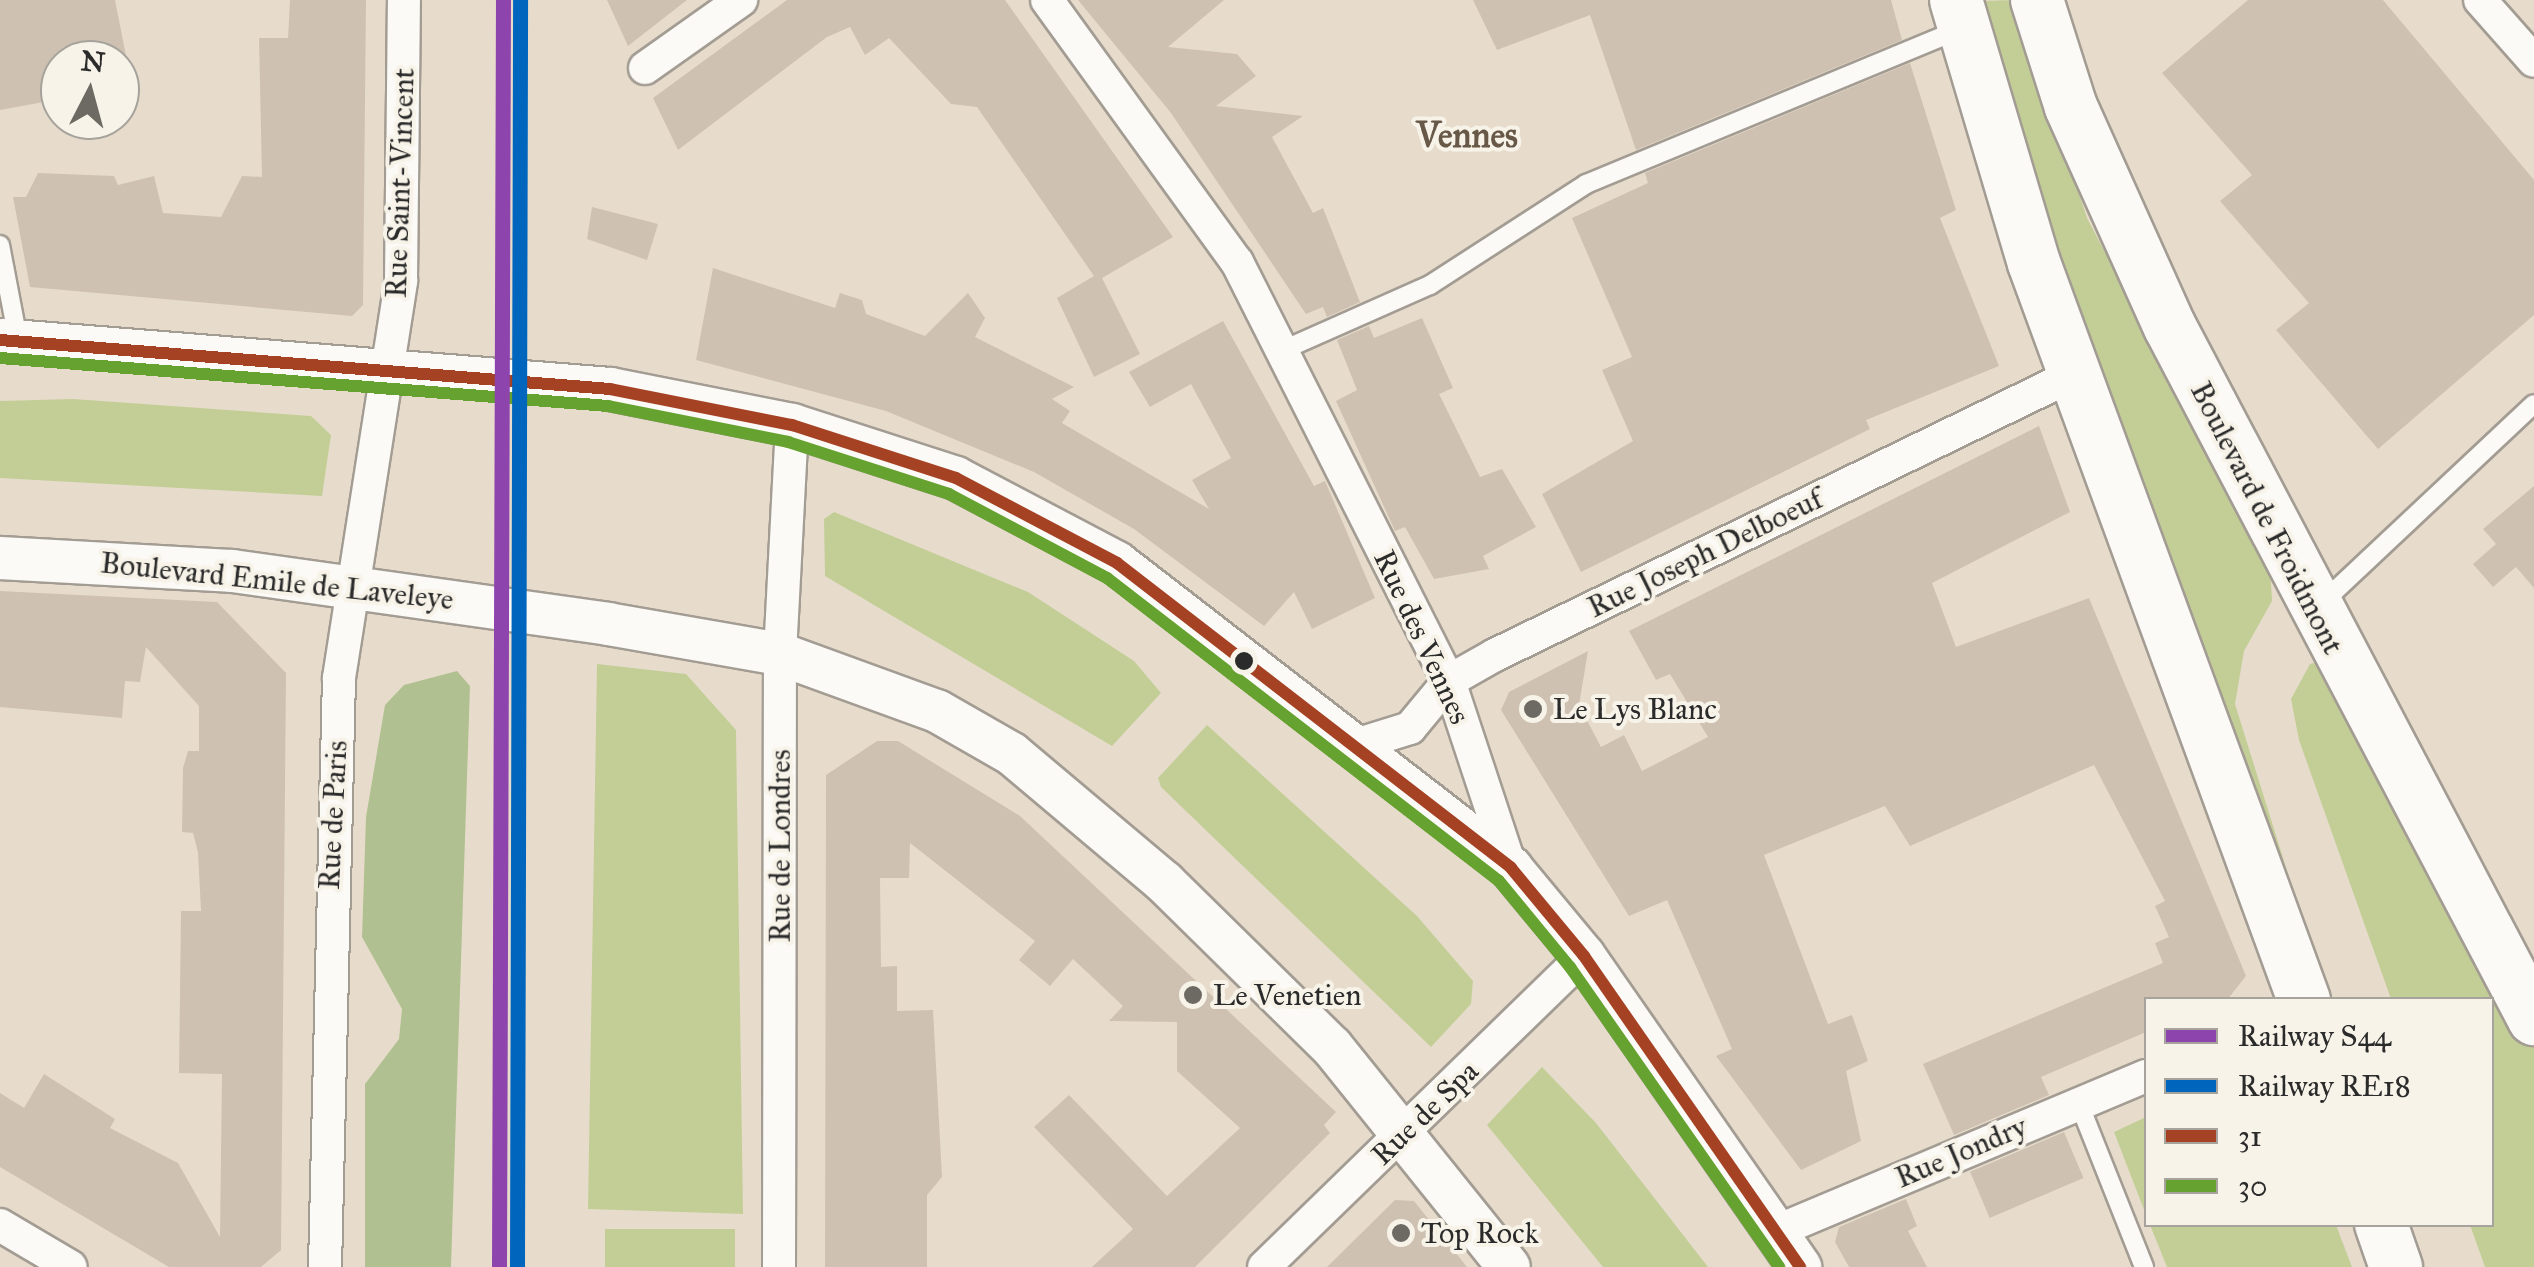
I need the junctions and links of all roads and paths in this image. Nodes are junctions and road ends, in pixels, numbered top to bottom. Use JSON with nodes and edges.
{"nodes":[{"id":1,"x":404,"y":0,"type":"edge"},
{"id":2,"x":741,"y":0,"type":"edge"},
{"id":3,"x":1047,"y":0,"type":"edge"},
{"id":4,"x":2037,"y":0,"type":"edge"},
{"id":5,"x":2480,"y":0,"type":"edge"},
{"id":6,"x":1960,"y":14,"type":"edge"},
{"id":7,"x":2534,"y":61,"type":"edge"},
{"id":8,"x":645,"y":68,"type":"dead end"},
{"id":9,"x":0,"y":245,"type":"edge"},
{"id":10,"x":9,"y":340,"type":"edge"},
{"id":11,"x":1282,"y":351,"type":"junction"},
{"id":12,"x":388,"y":366,"type":"junction"},
{"id":13,"x":2076,"y":374,"type":"junction"},
{"id":14,"x":2534,"y":404,"type":"edge"},
{"id":15,"x":792,"y":425,"type":"junction"},
{"id":16,"x":0,"y":558,"type":"edge"},
{"id":17,"x":350,"y":586,"type":"junction"},
{"id":18,"x":2312,"y":612,"type":"junction"},
{"id":19,"x":780,"y":654,"type":"junction"},
{"id":20,"x":1449,"y":681,"type":"junction"},
{"id":21,"x":1349,"y":747,"type":"junction"},
{"id":22,"x":1512,"y":868,"type":"junction"},
{"id":23,"x":1584,"y":956,"type":"junction"},
{"id":24,"x":2303,"y":997,"type":"edge"},
{"id":25,"x":2534,"y":1019,"type":"edge"},
{"id":26,"x":2144,"y":1077,"type":"edge"},
{"id":27,"x":2078,"y":1101,"type":"junction"},
{"id":28,"x":1402,"y":1134,"type":"junction"},
{"id":29,"x":0,"y":1224,"type":"edge"},
{"id":30,"x":2382,"y":1227,"type":"edge"},
{"id":31,"x":1777,"y":1231,"type":"junction"},
{"id":32,"x":71,"y":1267,"type":"edge"},
{"id":33,"x":325,"y":1267,"type":"edge"},
{"id":34,"x":779,"y":1267,"type":"edge"},
{"id":35,"x":1264,"y":1267,"type":"edge"},
{"id":36,"x":1509,"y":1267,"type":"edge"},
{"id":37,"x":1800,"y":1267,"type":"edge"},
{"id":38,"x":2144,"y":1267,"type":"edge"},
{"id":39,"x":2396,"y":1267,"type":"edge"}],
"edges":[{"from":1,"to":12,"type":"street","name":"Rue Saint-Vincent"},
{"from":2,"to":8,"type":"street"},
{"from":3,"to":11,"type":"street","name":"Rue des Vennes"},
{"from":4,"to":18,"type":"main road","name":"Boulevard de Froidmont"},
{"from":5,"to":7,"type":"street"},
{"from":6,"to":11,"type":"lane"},
{"from":6,"to":13,"type":"main road"},
{"from":9,"to":10,"type":"lane"},
{"from":10,"to":12,"type":"street"},
{"from":11,"to":20,"type":"street","name":"Rue des Vennes"},
{"from":12,"to":15,"type":"street"},
{"from":12,"to":17,"type":"street","name":"Rue de Paris"},
{"from":13,"to":20,"type":"street","name":"Rue Joseph Delboeuf"},
{"from":13,"to":24,"type":"main road"},
{"from":14,"to":18,"type":"lane"},
{"from":15,"to":19,"type":"street","name":"Rue de Londres"},
{"from":15,"to":21,"type":"street"},
{"from":16,"to":17,"type":"street","name":"Boulevard Emile de Laveleye"},
{"from":17,"to":19,"type":"street","name":"Boulevard Emile de Laveleye"},
{"from":17,"to":33,"type":"street","name":"Rue de Paris"},
{"from":18,"to":25,"type":"main road","name":"Boulevard de Froidmont"},
{"from":19,"to":28,"type":"street","name":"Boulevard Emile de Laveleye"},
{"from":19,"to":34,"type":"street","name":"Rue de Londres"},
{"from":20,"to":21,"type":"street","name":"Rue Joseph Delboeuf"},
{"from":20,"to":22,"type":"street","name":"Rue des Vennes"},
{"from":21,"to":22,"type":"street"},
{"from":22,"to":23,"type":"street","name":"Rue des Vennes"},
{"from":23,"to":28,"type":"street","name":"Rue de Spa"},
{"from":23,"to":31,"type":"street","name":"Rue des Vennes"},
{"from":26,"to":27,"type":"street","name":"Rue Jondry"},
{"from":27,"to":31,"type":"street","name":"Rue Jondry"},
{"from":27,"to":38,"type":"lane"},
{"from":28,"to":35,"type":"street","name":"Rue de Spa"},
{"from":28,"to":36,"type":"street","name":"Boulevard Emile de Laveleye"},
{"from":29,"to":32,"type":"street"},
{"from":30,"to":39,"type":"main road"},
{"from":31,"to":37,"type":"street","name":"Rue des Vennes"}]}
